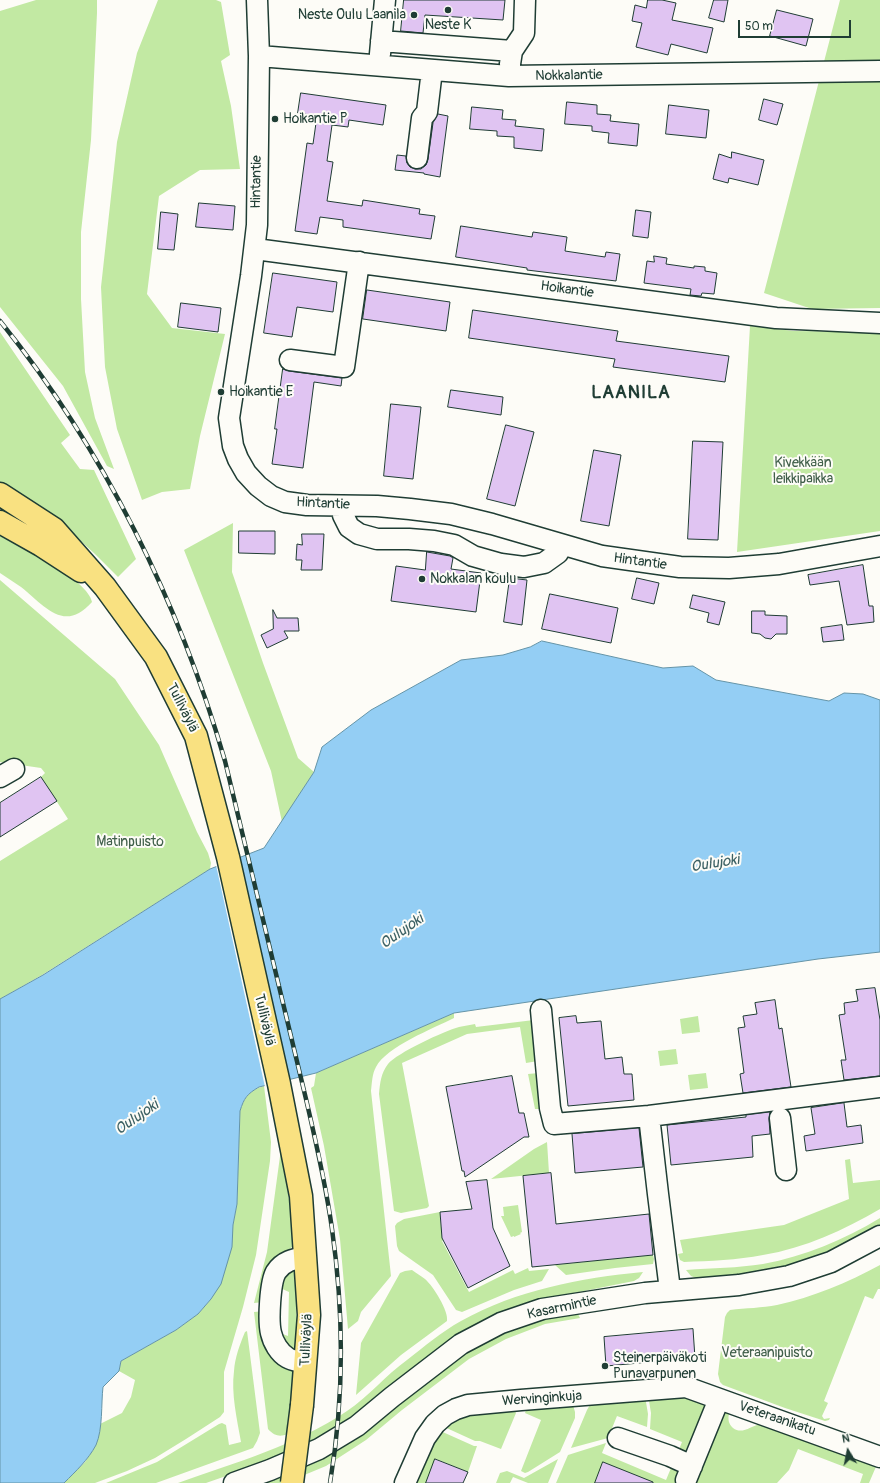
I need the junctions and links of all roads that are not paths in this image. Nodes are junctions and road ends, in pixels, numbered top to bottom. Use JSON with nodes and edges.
{"nodes":[{"id":1,"x":257,"y":0,"type":"edge"},
{"id":2,"x":385,"y":0,"type":"edge"},
{"id":3,"x":525,"y":0,"type":"edge"},
{"id":4,"x":381,"y":41,"type":"junction"},
{"id":5,"x":512,"y":51,"type":"junction"},
{"id":6,"x":259,"y":56,"type":"junction"},
{"id":7,"x":379,"y":66,"type":"junction"},
{"id":8,"x":432,"y":70,"type":"junction"},
{"id":9,"x":880,"y":71,"type":"edge"},
{"id":10,"x":509,"y":76,"type":"junction"},
{"id":11,"x":417,"y":158,"type":"dead end"},
{"id":12,"x":255,"y":249,"type":"junction"},
{"id":13,"x":359,"y":262,"type":"junction"},
{"id":14,"x":880,"y":323,"type":"edge"},
{"id":15,"x":290,"y":360,"type":"dead end"},
{"id":16,"x":0,"y":494,"type":"edge"},
{"id":17,"x":342,"y":506,"type":"junction"},
{"id":18,"x":0,"y":522,"type":"edge"},
{"id":19,"x":561,"y":545,"type":"junction"},
{"id":20,"x":880,"y":546,"type":"edge"},
{"id":21,"x":106,"y":587,"type":"junction"},
{"id":22,"x":540,"y":1010,"type":"dead end"},
{"id":23,"x":880,"y":1087,"type":"edge"},
{"id":24,"x":650,"y":1116,"type":"junction"},
{"id":25,"x":780,"y":1118,"type":"dead end"},
{"id":26,"x":786,"y":1170,"type":"dead end"},
{"id":27,"x":880,"y":1236,"type":"edge"},
{"id":28,"x":305,"y":1257,"type":"junction"},
{"id":29,"x":670,"y":1290,"type":"junction"},
{"id":30,"x":305,"y":1363,"type":"junction"},
{"id":31,"x":719,"y":1399,"type":"junction"},
{"id":32,"x":618,"y":1438,"type":"dead end"},
{"id":33,"x":880,"y":1457,"type":"edge"},
{"id":34,"x":234,"y":1483,"type":"edge"},
{"id":35,"x":292,"y":1483,"type":"edge"},
{"id":36,"x":405,"y":1483,"type":"edge"}],
"edges":[{"from":1,"to":6,"type":"street","name":"Hintantie"},
{"from":2,"to":4,"type":"street"},
{"from":3,"to":5,"type":"street"},
{"from":4,"to":5,"type":"street"},
{"from":4,"to":7,"type":"street"},
{"from":5,"to":10,"type":"street"},
{"from":6,"to":7,"type":"street","name":"Nokkalantie"},
{"from":6,"to":12,"type":"street","name":"Hintantie"},
{"from":7,"to":8,"type":"street","name":"Nokkalantie"},
{"from":8,"to":10,"type":"street","name":"Nokkalantie"},
{"from":8,"to":11,"type":"street"},
{"from":9,"to":10,"type":"street","name":"Nokkalantie"},
{"from":12,"to":13,"type":"street","name":"Hoikantie"},
{"from":12,"to":17,"type":"street","name":"Hintantie"},
{"from":13,"to":14,"type":"street","name":"Hoikantie"},
{"from":13,"to":15,"type":"street"},
{"from":16,"to":21,"type":"main road","name":"Tulliväylä"},
{"from":17,"to":19,"type":"street","name":"Hintantie"},
{"from":17,"to":19,"type":"street"},
{"from":18,"to":21,"type":"main road","name":"Tulliväylä"},
{"from":19,"to":20,"type":"street","name":"Hintantie"},
{"from":21,"to":28,"type":"main road","name":"Tulliväylä"},
{"from":22,"to":24,"type":"street"},
{"from":23,"to":24,"type":"street"},
{"from":24,"to":29,"type":"street"},
{"from":25,"to":26,"type":"street"},
{"from":27,"to":29,"type":"street","name":"Kasarmintie"},
{"from":28,"to":30,"type":"main road","name":"Tulliväylä"},
{"from":28,"to":30,"type":"street"},
{"from":29,"to":34,"type":"street","name":"Kasarmintie"},
{"from":30,"to":35,"type":"main road","name":"Tulliväylä","bridge":true},
{"from":31,"to":32,"type":"street"},
{"from":31,"to":33,"type":"street","name":"Veteraanikatu"},
{"from":31,"to":36,"type":"street","name":"Wervinginkuja"}]}
